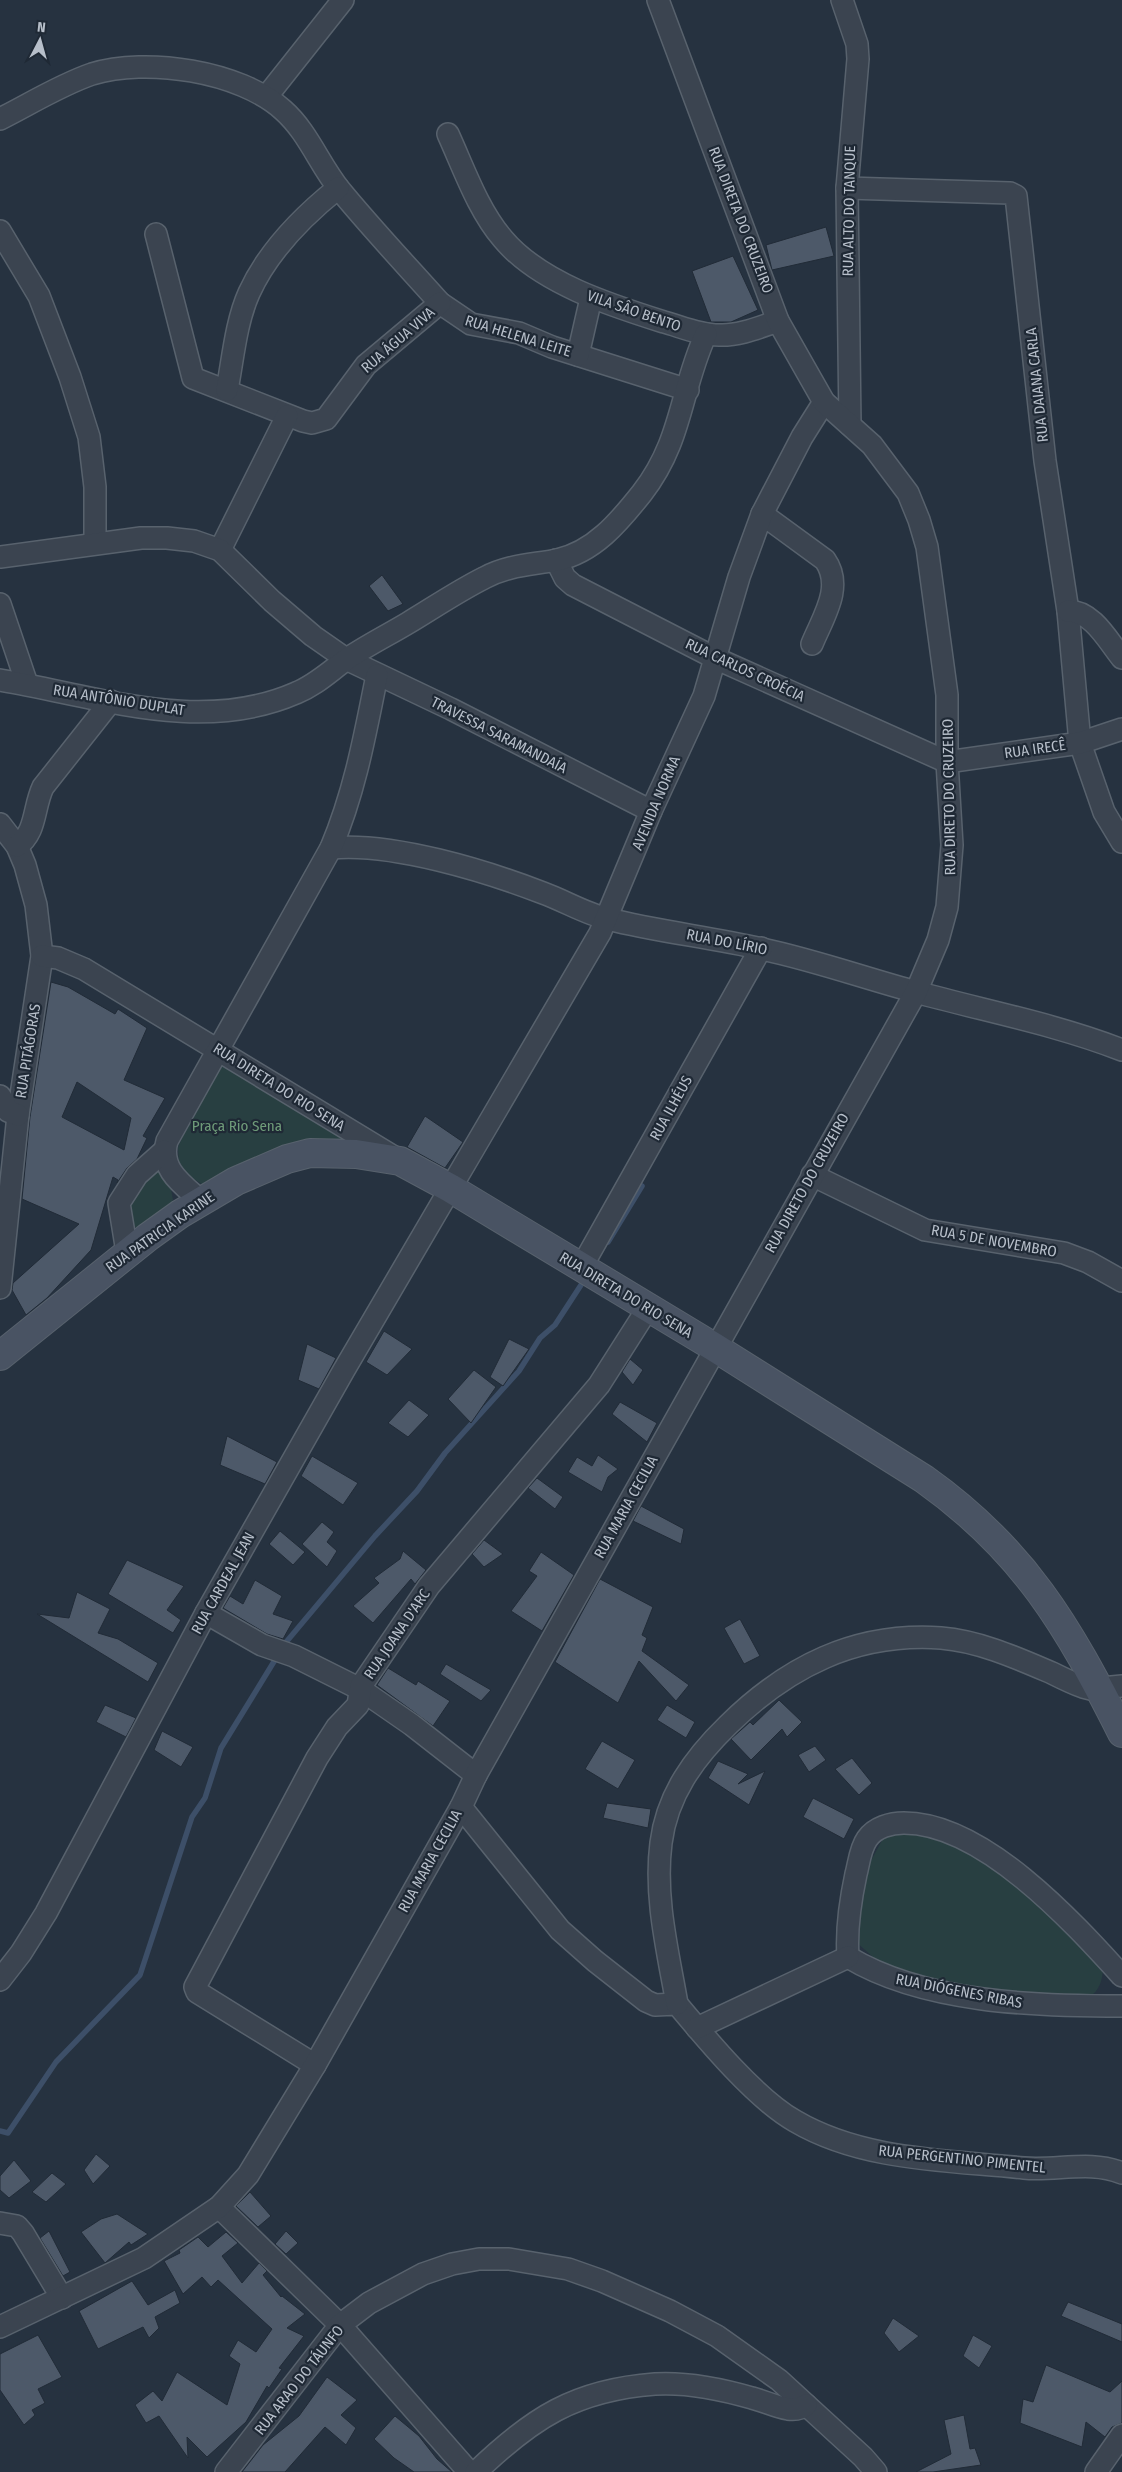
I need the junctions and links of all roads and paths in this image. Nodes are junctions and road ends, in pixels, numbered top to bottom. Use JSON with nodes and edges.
{"nodes":[{"id":1,"x":343,"y":0,"type":"edge"},
{"id":2,"x":658,"y":0,"type":"edge"},
{"id":3,"x":842,"y":0,"type":"edge"},
{"id":4,"x":267,"y":96,"type":"junction"},
{"id":5,"x":0,"y":120,"type":"edge"},
{"id":6,"x":448,"y":134,"type":"dead end"},
{"id":7,"x":338,"y":188,"type":"junction"},
{"id":8,"x":847,"y":188,"type":"junction"},
{"id":9,"x":0,"y":231,"type":"edge"},
{"id":10,"x":156,"y":234,"type":"dead end"},
{"id":11,"x":591,"y":298,"type":"junction"},
{"id":12,"x":440,"y":304,"type":"junction"},
{"id":13,"x":778,"y":321,"type":"junction"},
{"id":14,"x":706,"y":334,"type":"junction"},
{"id":15,"x":578,"y":355,"type":"junction"},
{"id":16,"x":227,"y":390,"type":"junction"},
{"id":17,"x":688,"y":390,"type":"junction"},
{"id":18,"x":824,"y":402,"type":"junction"},
{"id":19,"x":288,"y":416,"type":"junction"},
{"id":20,"x":850,"y":425,"type":"junction"},
{"id":21,"x":762,"y":514,"type":"junction"},
{"id":22,"x":95,"y":543,"type":"junction"},
{"id":23,"x":220,"y":550,"type":"junction"},
{"id":24,"x":0,"y":557,"type":"edge"},
{"id":25,"x":556,"y":560,"type":"junction"},
{"id":26,"x":0,"y":604,"type":"edge"},
{"id":27,"x":1068,"y":611,"type":"junction"},
{"id":28,"x":812,"y":644,"type":"dead end"},
{"id":29,"x":715,"y":658,"type":"junction"},
{"id":30,"x":1122,"y":658,"type":"edge"},
{"id":31,"x":346,"y":659,"type":"junction"},
{"id":32,"x":377,"y":675,"type":"junction"},
{"id":33,"x":0,"y":680,"type":"edge"},
{"id":34,"x":27,"y":684,"type":"junction"},
{"id":35,"x":111,"y":702,"type":"junction"},
{"id":36,"x":1122,"y":730,"type":"edge"},
{"id":37,"x":1080,"y":742,"type":"junction"},
{"id":38,"x":947,"y":762,"type":"junction"},
{"id":39,"x":651,"y":811,"type":"junction"},
{"id":40,"x":0,"y":824,"type":"edge"},
{"id":41,"x":1122,"y":842,"type":"edge"},
{"id":42,"x":17,"y":846,"type":"junction"},
{"id":43,"x":331,"y":848,"type":"junction"},
{"id":44,"x":607,"y":919,"type":"junction"},
{"id":45,"x":761,"y":948,"type":"junction"},
{"id":46,"x":42,"y":956,"type":"junction"},
{"id":47,"x":916,"y":992,"type":"junction"},
{"id":48,"x":217,"y":1049,"type":"junction"},
{"id":49,"x":1122,"y":1050,"type":"edge"},
{"id":50,"x":0,"y":1096,"type":"edge"},
{"id":51,"x":18,"y":1115,"type":"junction"},
{"id":52,"x":164,"y":1151,"type":"junction"},
{"id":53,"x":400,"y":1161,"type":"junction"},
{"id":54,"x":812,"y":1175,"type":"junction"},
{"id":55,"x":450,"y":1188,"type":"junction"},
{"id":56,"x":201,"y":1201,"type":"junction"},
{"id":57,"x":127,"y":1252,"type":"junction"},
{"id":58,"x":581,"y":1268,"type":"junction"},
{"id":59,"x":1122,"y":1281,"type":"edge"},
{"id":60,"x":0,"y":1288,"type":"edge"},
{"id":61,"x":648,"y":1308,"type":"junction"},
{"id":62,"x":714,"y":1348,"type":"junction"},
{"id":63,"x":0,"y":1356,"type":"edge"},
{"id":64,"x":206,"y":1613,"type":"junction"},
{"id":65,"x":1111,"y":1687,"type":"edge"},
{"id":66,"x":360,"y":1689,"type":"junction"},
{"id":67,"x":1122,"y":1733,"type":"edge"},
{"id":68,"x":476,"y":1775,"type":"junction"},
{"id":69,"x":461,"y":1807,"type":"junction"},
{"id":70,"x":848,"y":1957,"type":"junction"},
{"id":71,"x":1122,"y":1976,"type":"edge"},
{"id":72,"x":0,"y":1980,"type":"edge"},
{"id":73,"x":677,"y":2004,"type":"junction"},
{"id":74,"x":1122,"y":2006,"type":"edge"},
{"id":75,"x":697,"y":2028,"type":"junction"},
{"id":76,"x":314,"y":2066,"type":"junction"},
{"id":77,"x":1122,"y":2173,"type":"edge"},
{"id":78,"x":218,"y":2207,"type":"junction"},
{"id":79,"x":0,"y":2223,"type":"edge"},
{"id":80,"x":62,"y":2298,"type":"junction"},
{"id":81,"x":340,"y":2325,"type":"junction"},
{"id":82,"x":0,"y":2326,"type":"edge"},
{"id":83,"x":806,"y":2405,"type":"junction"},
{"id":84,"x":1122,"y":2435,"type":"edge"},
{"id":85,"x":226,"y":2472,"type":"edge"},
{"id":86,"x":468,"y":2472,"type":"edge"},
{"id":87,"x":476,"y":2472,"type":"edge"},
{"id":88,"x":876,"y":2472,"type":"edge"},
{"id":89,"x":1096,"y":2472,"type":"edge"}],
"edges":[{"from":1,"to":4,"type":"street"},
{"from":2,"to":13,"type":"street","name":"RUA DIRETA DO CRUZEIRO"},
{"from":3,"to":8,"type":"street","name":"RUA ALTO DO TANQUE"},
{"from":4,"to":5,"type":"street","name":"RUA HELENA LEITE"},
{"from":4,"to":7,"type":"street","name":"RUA HELENA LEITE"},
{"from":6,"to":11,"type":"street","name":"VILA SÂO BENTO"},
{"from":7,"to":12,"type":"street","name":"RUA HELENA LEITE"},
{"from":7,"to":16,"type":"street"},
{"from":8,"to":20,"type":"street","name":"RUA ALTO DO TANQUE"},
{"from":8,"to":27,"type":"street","name":"RUA DAIANA CARLA"},
{"from":9,"to":22,"type":"street"},
{"from":10,"to":16,"type":"street"},
{"from":11,"to":14,"type":"street","name":"VILA SÂO BENTO"},
{"from":11,"to":15,"type":"street"},
{"from":12,"to":15,"type":"street","name":"RUA HELENA LEITE"},
{"from":12,"to":19,"type":"street","name":"RUA ÁGUA VIVA"},
{"from":13,"to":14,"type":"street","name":"VILA SÂO BENTO"},
{"from":13,"to":18,"type":"street","name":"RUA DIRETA DO CRUZEIRO"},
{"from":14,"to":17,"type":"street","name":"RUA ANTÔNIO DUPLAT"},
{"from":15,"to":17,"type":"street","name":"RUA HELENA LEITE"},
{"from":16,"to":19,"type":"street"},
{"from":17,"to":25,"type":"street","name":"RUA ANTÔNIO DUPLAT"},
{"from":18,"to":20,"type":"street","name":"RUA DIRETA DO CRUZEIRO"},
{"from":18,"to":21,"type":"street","name":"AVENIDA NORMA"},
{"from":19,"to":23,"type":"street"},
{"from":20,"to":38,"type":"street","name":"RUA DIRETO DO CRUZEIRO"},
{"from":21,"to":28,"type":"street"},
{"from":21,"to":29,"type":"street","name":"AVENIDA NORMA"},
{"from":22,"to":23,"type":"street"},
{"from":22,"to":24,"type":"street"},
{"from":23,"to":31,"type":"street","name":"TRAVESSA SARAMANDAÍA"},
{"from":25,"to":29,"type":"street","name":"RUA CARLOS CROÉCIA"},
{"from":25,"to":31,"type":"street","name":"RUA ANTÔNIO DUPLAT"},
{"from":26,"to":34,"type":"street"},
{"from":27,"to":30,"type":"street"},
{"from":27,"to":37,"type":"street","name":"RUA DAIANA CARLA"},
{"from":29,"to":38,"type":"street","name":"RUA CARLOS CROÉCIA"},
{"from":29,"to":39,"type":"street","name":"AVENIDA NORMA"},
{"from":31,"to":32,"type":"street","name":"TRAVESSA SARAMANDAÍA"},
{"from":31,"to":35,"type":"street","name":"RUA ANTÔNIO DUPLAT"},
{"from":32,"to":39,"type":"street","name":"TRAVESSA SARAMANDAÍA"},
{"from":32,"to":43,"type":"street"},
{"from":33,"to":34,"type":"street","name":"RUA ANTÔNIO DUPLAT"},
{"from":34,"to":35,"type":"street","name":"RUA ANTÔNIO DUPLAT"},
{"from":35,"to":42,"type":"street"},
{"from":36,"to":37,"type":"street","name":"RUA IRECÊ"},
{"from":37,"to":38,"type":"street","name":"RUA IRECÊ"},
{"from":37,"to":41,"type":"street","name":"RUA DAIANA CARLA"},
{"from":38,"to":47,"type":"street","name":"RUA DIRETO DO CRUZEIRO"},
{"from":39,"to":44,"type":"street","name":"AVENIDA NORMA"},
{"from":40,"to":42,"type":"street","name":"RUA PITÁGORAS"},
{"from":42,"to":46,"type":"street","name":"RUA PITÁGORAS"},
{"from":43,"to":44,"type":"street","name":"RUA DO LÍRIO"},
{"from":43,"to":48,"type":"street"},
{"from":44,"to":45,"type":"street","name":"RUA DO LÍRIO"},
{"from":44,"to":55,"type":"street","name":"AVENIDA NORMA"},
{"from":45,"to":47,"type":"street","name":"RUA DO LÍRIO"},
{"from":45,"to":58,"type":"street","name":"RUA ILHÉUS"},
{"from":46,"to":48,"type":"street","name":"RUA DIRETA DO RIO SENA"},
{"from":46,"to":51,"type":"street","name":"RUA PITÁGORAS"},
{"from":47,"to":49,"type":"street","name":"RUA DO LÍRIO"},
{"from":47,"to":54,"type":"street","name":"RUA DIRETO DO CRUZEIRO"},
{"from":48,"to":52,"type":"street"},
{"from":48,"to":53,"type":"street","name":"RUA DIRETA DO RIO SENA"},
{"from":50,"to":51,"type":"street"},
{"from":51,"to":60,"type":"street","name":"RUA PITÁGORAS"},
{"from":52,"to":56,"type":"street"},
{"from":52,"to":57,"type":"street"},
{"from":53,"to":55,"type":"main road","name":"RUA DIRETA DO RIO SENA"},
{"from":53,"to":56,"type":"main road","name":"RUA PATRICIA KARINE"},
{"from":54,"to":59,"type":"street","name":"RUA 5 DE NOVEMBRO"},
{"from":54,"to":62,"type":"street","name":"RUA DIRETO DO CRUZEIRO"},
{"from":55,"to":58,"type":"main road","name":"RUA DIRETA DO RIO SENA"},
{"from":55,"to":64,"type":"street","name":"RUA CARDEAL JEAN"},
{"from":56,"to":57,"type":"main road","name":"RUA PATRICIA KARINE"},
{"from":57,"to":63,"type":"main road","name":"RUA PATRICIA KARINE"},
{"from":58,"to":61,"type":"main road","name":"RUA DIRETA DO RIO SENA"},
{"from":61,"to":62,"type":"main road","name":"RUA DIRETA DO RIO SENA"},
{"from":61,"to":66,"type":"street","name":"RUA JOANA D'ARC"},
{"from":62,"to":65,"type":"main road","name":"RUA DIRETA DO RIO SENA"},
{"from":62,"to":68,"type":"street","name":"RUA MARIA CECILIA"},
{"from":64,"to":66,"type":"street"},
{"from":64,"to":72,"type":"street","name":"RUA CARDEAL JEAN"},
{"from":65,"to":67,"type":"main road","name":"RUA DIRETA DO RIO SENA"},
{"from":65,"to":73,"type":"street"},
{"from":66,"to":68,"type":"street"},
{"from":66,"to":76,"type":"street","name":"RUA JOANA D'ARC"},
{"from":68,"to":69,"type":"street","name":"RUA MARIA CECILIA"},
{"from":69,"to":73,"type":"street"},
{"from":69,"to":76,"type":"street","name":"RUA MARIA CECILIA"},
{"from":70,"to":71,"type":"street"},
{"from":70,"to":74,"type":"street","name":"RUA DIÓGENES RIBAS"},
{"from":70,"to":75,"type":"street"},
{"from":73,"to":75,"type":"street","name":"RUA PERGENTINO PIMENTEL"},
{"from":75,"to":77,"type":"street","name":"RUA PERGENTINO PIMENTEL"},
{"from":76,"to":78,"type":"street","name":"RUA MARIA CECILIA"},
{"from":78,"to":80,"type":"street","name":"RUA MARIA CECILIA"},
{"from":78,"to":81,"type":"street"},
{"from":79,"to":80,"type":"street"},
{"from":80,"to":82,"type":"street","name":"RUA MARIA CECILIA"},
{"from":81,"to":83,"type":"street","name":"RUA ARAO DO TÁUNFO"},
{"from":81,"to":85,"type":"street","name":"RUA ARAO DO TÁUNFO"},
{"from":81,"to":86,"type":"street"},
{"from":83,"to":87,"type":"street"},
{"from":83,"to":88,"type":"street","name":"RUA ARAO DO TÁUNFO"},
{"from":84,"to":89,"type":"street"}]}
